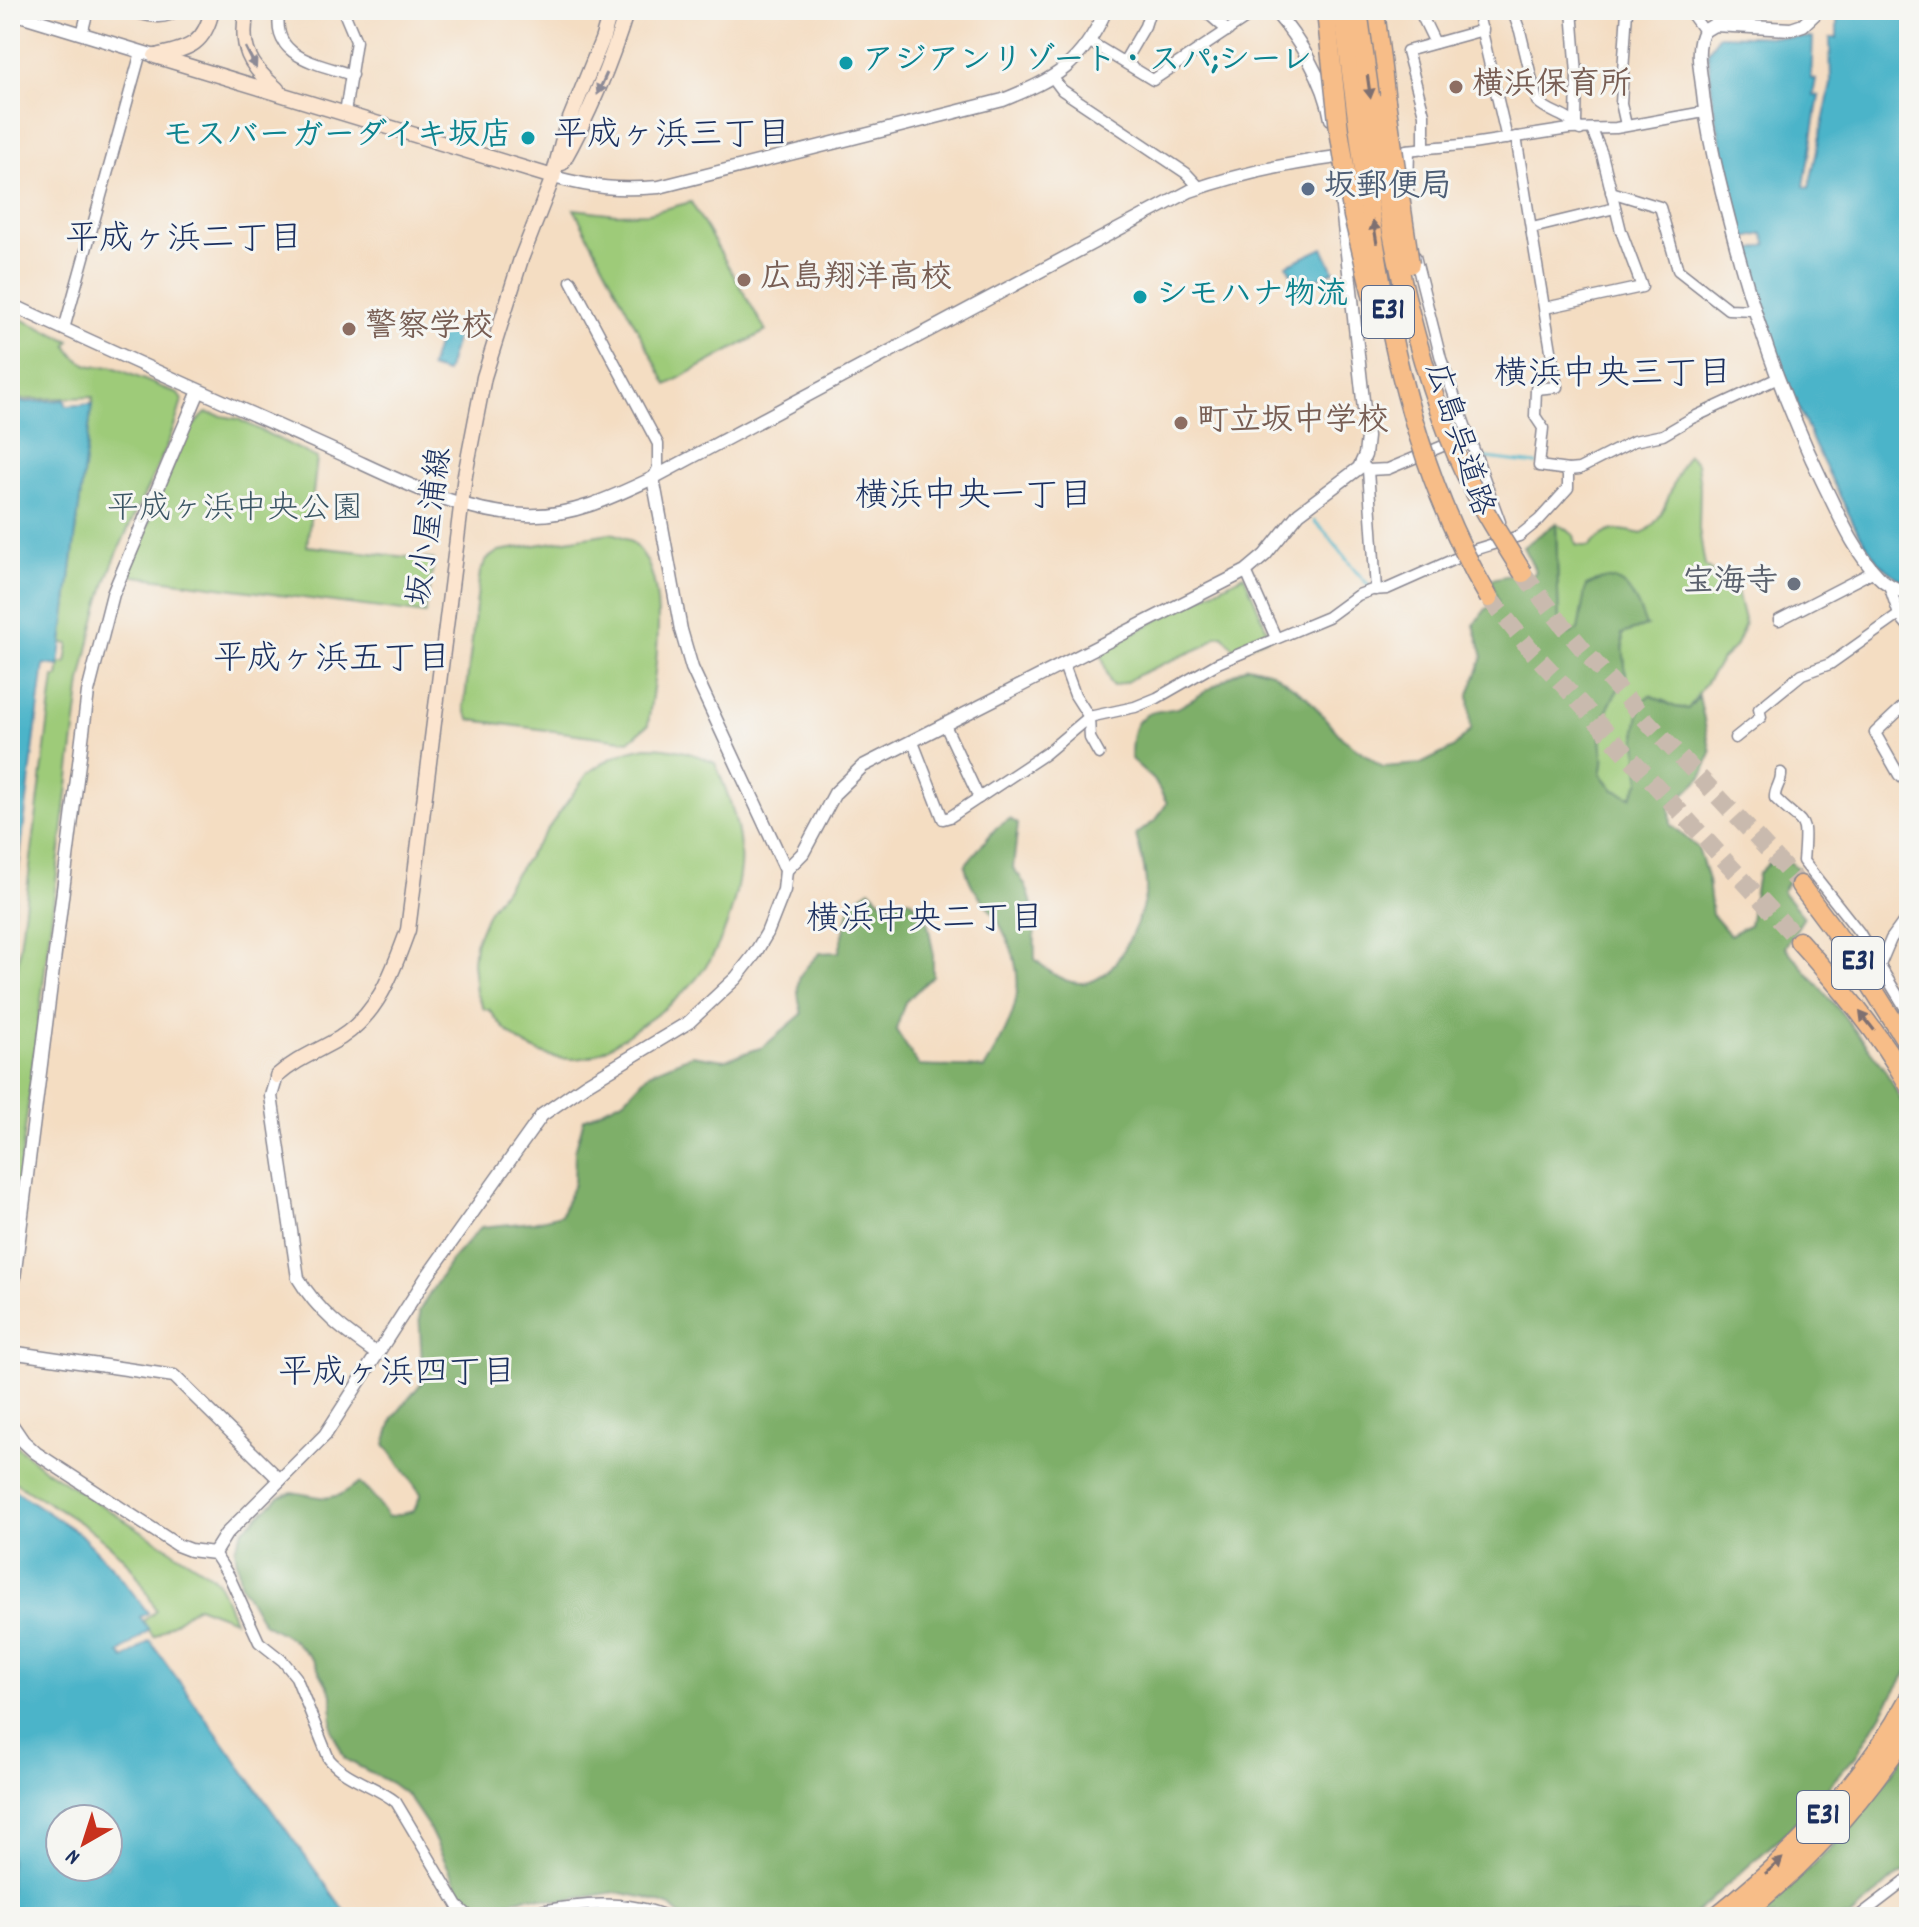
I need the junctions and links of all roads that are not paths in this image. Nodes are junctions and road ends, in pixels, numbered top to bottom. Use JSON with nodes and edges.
{"nodes":[{"id":1,"x":88,"y":10,"type":"edge"},
{"id":2,"x":123,"y":10,"type":"edge"},
{"id":3,"x":177,"y":10,"type":"edge"},
{"id":4,"x":212,"y":10,"type":"edge"},
{"id":5,"x":247,"y":10,"type":"edge"},
{"id":6,"x":280,"y":10,"type":"edge"},
{"id":7,"x":343,"y":10,"type":"edge"},
{"id":8,"x":611,"y":10,"type":"edge"},
{"id":9,"x":627,"y":10,"type":"edge"},
{"id":10,"x":1106,"y":10,"type":"edge"},
{"id":11,"x":1150,"y":10,"type":"edge"},
{"id":12,"x":1204,"y":10,"type":"edge"},
{"id":13,"x":1258,"y":10,"type":"edge"},
{"id":14,"x":1274,"y":10,"type":"edge"},
{"id":15,"x":1358,"y":10,"type":"edge"},
{"id":16,"x":1375,"y":10,"type":"edge"},
{"id":17,"x":1419,"y":10,"type":"edge"},
{"id":18,"x":1477,"y":10,"type":"edge"},
{"id":19,"x":1512,"y":10,"type":"edge"},
{"id":20,"x":1572,"y":10,"type":"edge"},
{"id":21,"x":1627,"y":10,"type":"edge"},
{"id":22,"x":1692,"y":10,"type":"edge"},
{"id":23,"x":1819,"y":10,"type":"edge"},
{"id":24,"x":1332,"y":11,"type":"edge"},
{"id":25,"x":10,"y":12,"type":"edge"},
{"id":26,"x":1483,"y":30,"type":"junction"},
{"id":27,"x":1228,"y":31,"type":"junction"},
{"id":28,"x":1704,"y":31,"type":"junction"},
{"id":29,"x":82,"y":34,"type":"junction"},
{"id":30,"x":1090,"y":42,"type":"junction"},
{"id":31,"x":1435,"y":43,"type":"junction"},
{"id":32,"x":148,"y":54,"type":"junction"},
{"id":33,"x":1124,"y":62,"type":"junction"},
{"id":34,"x":352,"y":75,"type":"junction"},
{"id":35,"x":1053,"y":78,"type":"junction"},
{"id":36,"x":284,"y":94,"type":"junction"},
{"id":37,"x":1704,"y":112,"type":"junction"},
{"id":38,"x":345,"y":113,"type":"junction"},
{"id":39,"x":1626,"y":125,"type":"junction"},
{"id":40,"x":1583,"y":128,"type":"junction"},
{"id":41,"x":1512,"y":138,"type":"junction"},
{"id":42,"x":1424,"y":149,"type":"junction"},
{"id":43,"x":1409,"y":150,"type":"junction"},
{"id":44,"x":1337,"y":157,"type":"junction"},
{"id":45,"x":553,"y":177,"type":"junction"},
{"id":46,"x":1200,"y":188,"type":"junction"},
{"id":47,"x":1611,"y":192,"type":"junction"},
{"id":48,"x":1615,"y":208,"type":"junction"},
{"id":49,"x":1532,"y":228,"type":"junction"},
{"id":50,"x":571,"y":281,"type":"dead end"},
{"id":51,"x":10,"y":304,"type":"edge"},
{"id":52,"x":1545,"y":308,"type":"junction"},
{"id":53,"x":1754,"y":310,"type":"junction"},
{"id":54,"x":64,"y":329,"type":"junction"},
{"id":55,"x":1776,"y":379,"type":"junction"},
{"id":56,"x":199,"y":391,"type":"junction"},
{"id":57,"x":1469,"y":435,"type":"junction"},
{"id":58,"x":1364,"y":466,"type":"junction"},
{"id":59,"x":1568,"y":470,"type":"junction"},
{"id":60,"x":653,"y":478,"type":"junction"},
{"id":61,"x":462,"y":507,"type":"junction"},
{"id":62,"x":1501,"y":534,"type":"junction"},
{"id":63,"x":1246,"y":571,"type":"junction"},
{"id":64,"x":1874,"y":571,"type":"junction"},
{"id":65,"x":1523,"y":573,"type":"tunnel mouth"},
{"id":66,"x":1889,"y":585,"type":"junction"},
{"id":67,"x":1376,"y":590,"type":"junction"},
{"id":68,"x":1909,"y":594,"type":"edge"},
{"id":69,"x":1489,"y":598,"type":"tunnel mouth"},
{"id":70,"x":1899,"y":615,"type":"junction"},
{"id":71,"x":1779,"y":620,"type":"dead end"},
{"id":72,"x":1909,"y":627,"type":"edge"},
{"id":73,"x":1276,"y":638,"type":"junction"},
{"id":74,"x":1064,"y":665,"type":"junction"},
{"id":75,"x":1909,"y":701,"type":"edge"},
{"id":76,"x":1089,"y":717,"type":"junction"},
{"id":77,"x":945,"y":725,"type":"junction"},
{"id":78,"x":1735,"y":738,"type":"dead end"},
{"id":79,"x":913,"y":742,"type":"junction"},
{"id":80,"x":1099,"y":754,"type":"dead end"},
{"id":81,"x":1781,"y":773,"type":"dead end"},
{"id":82,"x":1909,"y":784,"type":"edge"},
{"id":83,"x":979,"y":798,"type":"junction"},
{"id":84,"x":1909,"y":860,"type":"edge"},
{"id":85,"x":786,"y":870,"type":"junction"},
{"id":86,"x":1909,"y":883,"type":"edge"},
{"id":87,"x":1800,"y":885,"type":"tunnel mouth"},
{"id":88,"x":1909,"y":914,"type":"edge"},
{"id":89,"x":1799,"y":941,"type":"tunnel mouth"},
{"id":90,"x":1880,"y":965,"type":"junction"},
{"id":91,"x":1909,"y":1014,"type":"edge"},
{"id":92,"x":1907,"y":1042,"type":"edge"},
{"id":93,"x":277,"y":1076,"type":"joint"},
{"id":94,"x":1909,"y":1086,"type":"edge"},
{"id":95,"x":10,"y":1310,"type":"edge"},
{"id":96,"x":10,"y":1352,"type":"edge"},
{"id":97,"x":377,"y":1354,"type":"junction"},
{"id":98,"x":10,"y":1422,"type":"edge"},
{"id":99,"x":280,"y":1480,"type":"junction"},
{"id":100,"x":214,"y":1553,"type":"junction"},
{"id":101,"x":1909,"y":1698,"type":"edge"},
{"id":102,"x":1909,"y":1730,"type":"edge"},
{"id":103,"x":1909,"y":1878,"type":"edge"},
{"id":104,"x":470,"y":1917,"type":"edge"},
{"id":105,"x":498,"y":1917,"type":"edge"},
{"id":106,"x":668,"y":1917,"type":"edge"},
{"id":107,"x":1715,"y":1917,"type":"edge"},
{"id":108,"x":1740,"y":1917,"type":"edge"},
{"id":109,"x":1858,"y":1917,"type":"edge"}],
"edges":[{"from":1,"to":29,"type":"street"},
{"from":2,"to":3,"type":"street"},
{"from":4,"to":32,"type":"main road"},
{"from":5,"to":36,"type":"main road","one_way":true},
{"from":6,"to":34,"type":"street"},
{"from":7,"to":34,"type":"street"},
{"from":8,"to":45,"type":"main road","name":"坂小屋浦線"},
{"from":9,"to":45,"type":"main road","name":"坂小屋浦線","one_way":true},
{"from":10,"to":30,"type":"street"},
{"from":11,"to":33,"type":"street"},
{"from":12,"to":27,"type":"street"},
{"from":13,"to":27,"type":"street"},
{"from":14,"to":44,"type":"street"},
{"from":15,"to":62,"type":"highway","name":"広島呉道路","number":"E31","one_way":true,"bridge":true},
{"from":16,"to":62,"type":"highway","bridge":true},
{"from":17,"to":31,"type":"street"},
{"from":18,"to":26,"type":"street"},
{"from":19,"to":40,"type":"street"},
{"from":20,"to":40,"type":"street"},
{"from":21,"to":39,"type":"street"},
{"from":22,"to":28,"type":"street"},
{"from":23,"to":28,"type":"street"},
{"from":24,"to":69,"type":"highway","name":"広島呉道路","bridge":true},
{"from":25,"to":29,"type":"street"},
{"from":26,"to":31,"type":"street"},
{"from":26,"to":41,"type":"street"},
{"from":27,"to":33,"type":"street"},
{"from":28,"to":37,"type":"street"},
{"from":29,"to":32,"type":"street"},
{"from":30,"to":33,"type":"street"},
{"from":30,"to":35,"type":"street"},
{"from":31,"to":42,"type":"street"},
{"from":32,"to":36,"type":"main road"},
{"from":32,"to":54,"type":"street"},
{"from":34,"to":38,"type":"street"},
{"from":35,"to":45,"type":"street"},
{"from":35,"to":46,"type":"street"},
{"from":36,"to":38,"type":"main road"},
{"from":37,"to":39,"type":"street"},
{"from":37,"to":53,"type":"street"},
{"from":38,"to":45,"type":"main road"},
{"from":39,"to":40,"type":"street"},
{"from":40,"to":41,"type":"street"},
{"from":40,"to":47,"type":"street"},
{"from":41,"to":42,"type":"street"},
{"from":41,"to":49,"type":"street"},
{"from":42,"to":43,"type":"street"},
{"from":43,"to":44,"type":"street"},
{"from":43,"to":57,"type":"street"},
{"from":44,"to":46,"type":"street"},
{"from":44,"to":58,"type":"street"},
{"from":45,"to":61,"type":"main road","name":"坂小屋浦線"},
{"from":46,"to":60,"type":"street"},
{"from":47,"to":48,"type":"street"},
{"from":47,"to":53,"type":"street"},
{"from":48,"to":49,"type":"street"},
{"from":48,"to":52,"type":"street"},
{"from":49,"to":52,"type":"street"},
{"from":50,"to":60,"type":"street"},
{"from":51,"to":54,"type":"street"},
{"from":52,"to":59,"type":"street"},
{"from":53,"to":55,"type":"street"},
{"from":54,"to":56,"type":"street"},
{"from":55,"to":59,"type":"street"},
{"from":55,"to":64,"type":"street"},
{"from":56,"to":61,"type":"street"},
{"from":56,"to":95,"type":"street"},
{"from":57,"to":58,"type":"street"},
{"from":57,"to":62,"type":"street"},
{"from":58,"to":63,"type":"street"},
{"from":58,"to":67,"type":"street"},
{"from":59,"to":62,"type":"street"},
{"from":60,"to":61,"type":"street"},
{"from":60,"to":85,"type":"street"},
{"from":61,"to":93,"type":"main road","name":"坂小屋浦線"},
{"from":62,"to":65,"type":"highway","name":"広島呉道路","number":"E31","bridge":true},
{"from":62,"to":67,"type":"street"},
{"from":63,"to":73,"type":"street"},
{"from":63,"to":74,"type":"street"},
{"from":64,"to":66,"type":"street"},
{"from":64,"to":71,"type":"street"},
{"from":66,"to":68,"type":"street"},
{"from":66,"to":70,"type":"street"},
{"from":67,"to":73,"type":"street"},
{"from":70,"to":72,"type":"street"},
{"from":70,"to":78,"type":"street"},
{"from":73,"to":76,"type":"street"},
{"from":74,"to":76,"type":"street"},
{"from":74,"to":77,"type":"street"},
{"from":75,"to":82,"type":"street"},
{"from":76,"to":80,"type":"street"},
{"from":76,"to":83,"type":"street"},
{"from":77,"to":79,"type":"street"},
{"from":77,"to":83,"type":"street"},
{"from":79,"to":83,"type":"street"},
{"from":79,"to":85,"type":"street"},
{"from":81,"to":90,"type":"street"},
{"from":84,"to":86,"type":"street"},
{"from":85,"to":97,"type":"street"},
{"from":87,"to":92,"type":"highway","number":"E31"},
{"from":88,"to":90,"type":"street"},
{"from":94,"to":89,"type":"highway","number":"E31","one_way":true},
{"from":90,"to":91,"type":"street"},
{"from":93,"to":97,"type":"street"},
{"from":96,"to":99,"type":"street"},
{"from":97,"to":99,"type":"street"},
{"from":98,"to":100,"type":"street"},
{"from":99,"to":100,"type":"street"},
{"from":100,"to":104,"type":"street"},
{"from":107,"to":101,"type":"highway","number":"E31","one_way":true},
{"from":102,"to":108,"type":"highway","number":"E31"},
{"from":103,"to":109,"type":"street"},
{"from":105,"to":106,"type":"street"}]}
